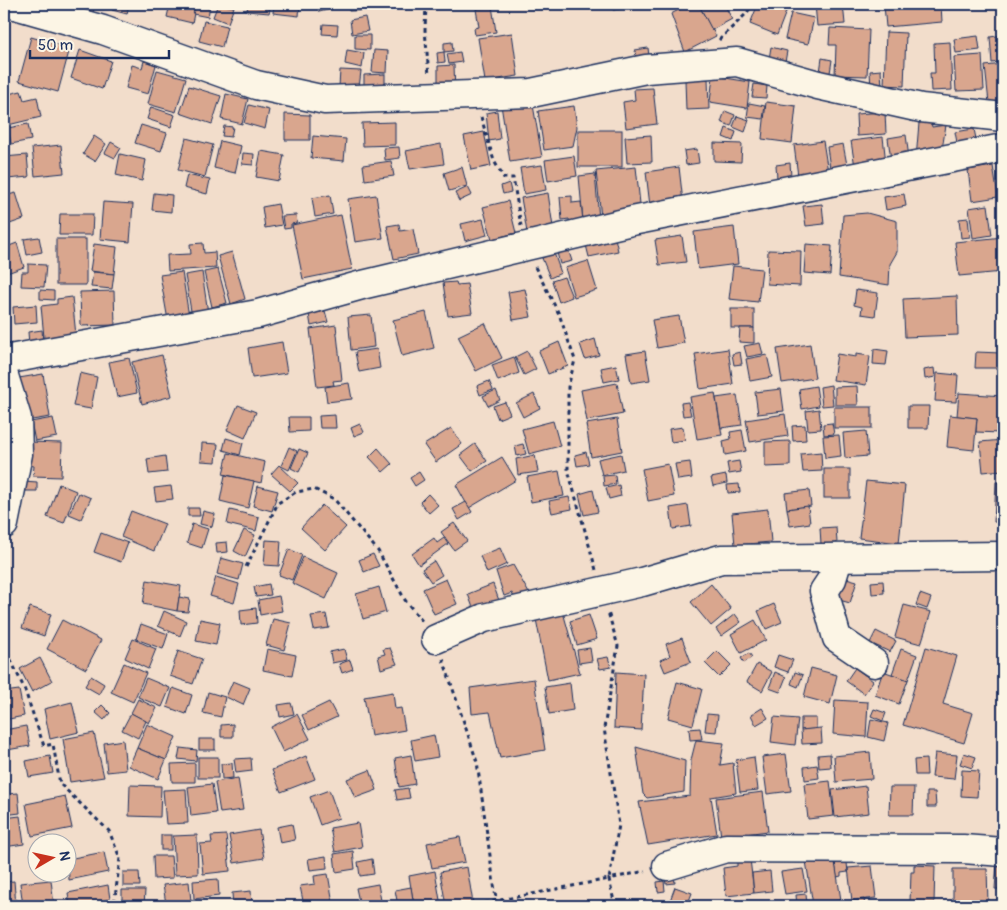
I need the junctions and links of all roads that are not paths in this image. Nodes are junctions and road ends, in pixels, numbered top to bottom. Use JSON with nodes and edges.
{"nodes":[{"id":1,"x":12,"y":4,"type":"edge"},
{"id":2,"x":1003,"y":116,"type":"edge"},
{"id":3,"x":1003,"y":148,"type":"edge"},
{"id":4,"x":4,"y":360,"type":"edge"},
{"id":5,"x":4,"y":376,"type":"edge"},
{"id":6,"x":4,"y":524,"type":"edge"},
{"id":7,"x":1003,"y":556,"type":"edge"},
{"id":8,"x":838,"y":559,"type":"junction"},
{"id":9,"x":436,"y":639,"type":"road end"},
{"id":10,"x":874,"y":663,"type":"dead end"},
{"id":11,"x":1003,"y":852,"type":"edge"},
{"id":12,"x":667,"y":866,"type":"road end"}],
"edges":[{"from":1,"to":2,"type":"street"},
{"from":3,"to":4,"type":"street"},
{"from":5,"to":6,"type":"street"},
{"from":7,"to":8,"type":"street"},
{"from":8,"to":9,"type":"street"},
{"from":8,"to":10,"type":"street"},
{"from":11,"to":12,"type":"street"}]}
